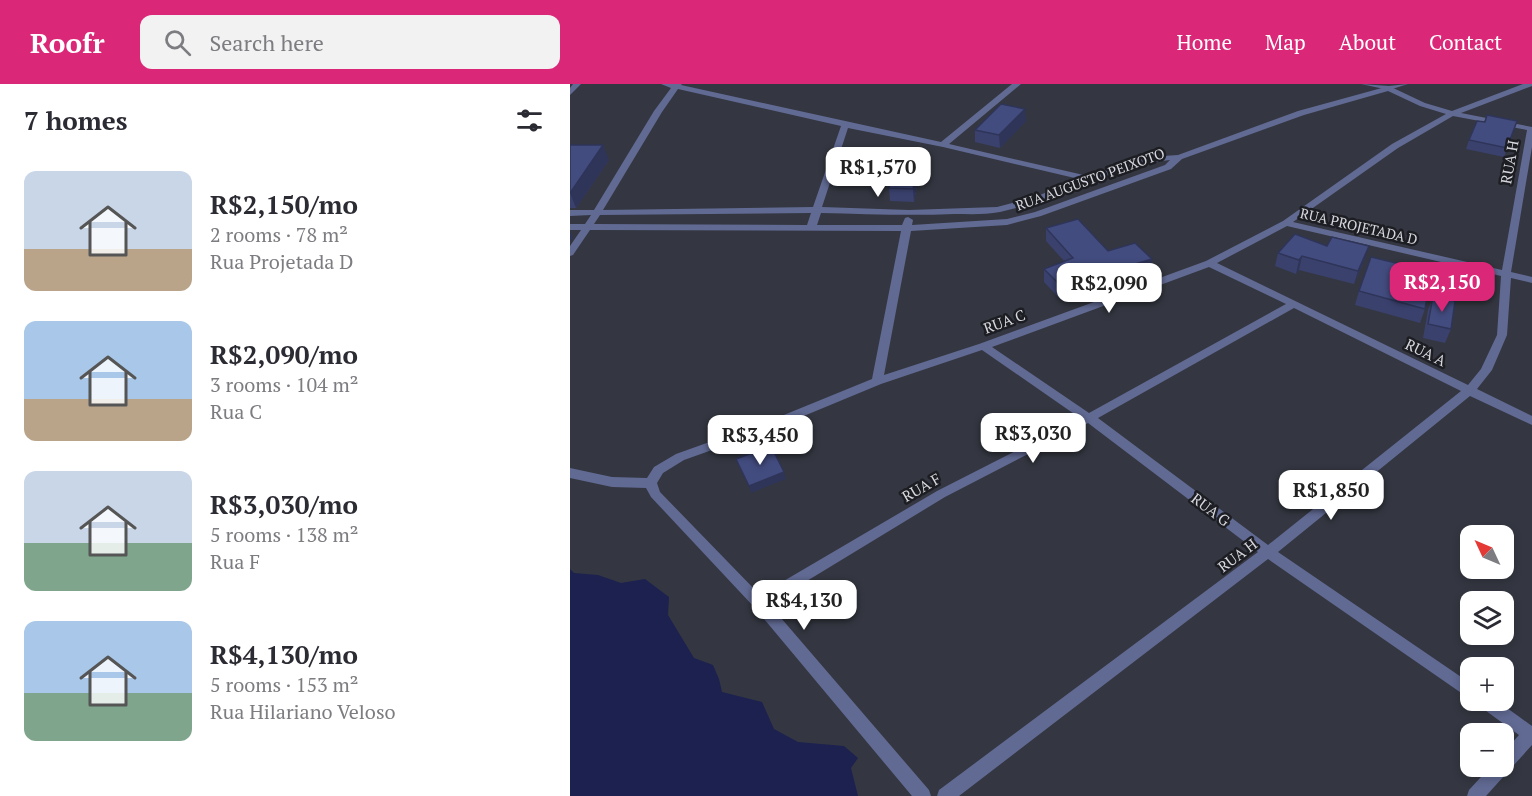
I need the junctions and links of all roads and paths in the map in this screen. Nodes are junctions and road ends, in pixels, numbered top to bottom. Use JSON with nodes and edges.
{"nodes":[{"id":1,"x":577,"y":84,"type":"edge"},
{"id":2,"x":665,"y":84,"type":"edge"},
{"id":3,"x":1017,"y":84,"type":"edge"},
{"id":4,"x":1365,"y":84,"type":"edge"},
{"id":5,"x":1404,"y":84,"type":"edge"},
{"id":6,"x":1530,"y":84,"type":"edge"},
{"id":7,"x":677,"y":85,"type":"edge"},
{"id":8,"x":1389,"y":88,"type":"junction"},
{"id":9,"x":570,"y":93,"type":"edge"},
{"id":10,"x":1450,"y":114,"type":"junction"},
{"id":11,"x":845,"y":125,"type":"junction"},
{"id":12,"x":1532,"y":129,"type":"edge"},
{"id":13,"x":943,"y":145,"type":"junction"},
{"id":14,"x":1179,"y":156,"type":"junction"},
{"id":15,"x":1088,"y":179,"type":"junction"},
{"id":16,"x":1108,"y":189,"type":"junction"},
{"id":17,"x":817,"y":210,"type":"junction"},
{"id":18,"x":570,"y":213,"type":"edge"},
{"id":19,"x":597,"y":213,"type":"junction"},
{"id":20,"x":909,"y":213,"type":"junction"},
{"id":21,"x":1286,"y":223,"type":"junction"},
{"id":22,"x":570,"y":227,"type":"edge"},
{"id":23,"x":587,"y":227,"type":"junction"},
{"id":24,"x":811,"y":228,"type":"junction"},
{"id":25,"x":907,"y":228,"type":"junction"},
{"id":26,"x":570,"y":253,"type":"edge"},
{"id":27,"x":1209,"y":262,"type":"junction"},
{"id":28,"x":1506,"y":273,"type":"junction"},
{"id":29,"x":1532,"y":280,"type":"edge"},
{"id":30,"x":1294,"y":304,"type":"junction"},
{"id":31,"x":983,"y":346,"type":"junction"},
{"id":32,"x":877,"y":381,"type":"junction"},
{"id":33,"x":1470,"y":390,"type":"junction"},
{"id":34,"x":1089,"y":418,"type":"junction"},
{"id":35,"x":1532,"y":421,"type":"edge"},
{"id":36,"x":570,"y":473,"type":"edge"},
{"id":37,"x":651,"y":483,"type":"junction"},
{"id":38,"x":1268,"y":552,"type":"junction"},
{"id":39,"x":759,"y":603,"type":"junction"},
{"id":40,"x":1460,"y":685,"type":"edge"},
{"id":41,"x":1499,"y":711,"type":"edge"},
{"id":42,"x":1532,"y":734,"type":"edge"},
{"id":43,"x":1514,"y":753,"type":"edge"},
{"id":44,"x":1492,"y":777,"type":"edge"},
{"id":45,"x":923,"y":796,"type":"edge"},
{"id":46,"x":945,"y":796,"type":"edge"},
{"id":47,"x":1475,"y":796,"type":"edge"}],
"edges":[{"from":1,"to":9,"type":"street"},
{"from":2,"to":7,"type":"street"},
{"from":3,"to":13,"type":"street"},
{"from":4,"to":8,"type":"street"},
{"from":5,"to":8,"type":"street"},
{"from":6,"to":10,"type":"street","name":"RUA C"},
{"from":7,"to":11,"type":"street"},
{"from":7,"to":19,"type":"street"},
{"from":8,"to":10,"type":"street"},
{"from":8,"to":14,"type":"street"},
{"from":10,"to":12,"type":"street"},
{"from":10,"to":21,"type":"street","name":"RUA C"},
{"from":11,"to":13,"type":"street"},
{"from":11,"to":17,"type":"street"},
{"from":12,"to":28,"type":"street","name":"RUA H"},
{"from":13,"to":15,"type":"street"},
{"from":14,"to":15,"type":"street","name":"RUA AUGUSTO PEIXOTO"},
{"from":14,"to":16,"type":"street","name":"RUA AUGUSTO PEIXOTO"},
{"from":15,"to":16,"type":"street"},
{"from":15,"to":20,"type":"street","name":"RUA AUGUSTO PEIXOTO"},
{"from":16,"to":25,"type":"street","name":"RUA AUGUSTO PEIXOTO"},
{"from":17,"to":19,"type":"street","name":"RUA AUGUSTO PEIXOTO"},
{"from":17,"to":20,"type":"street","name":"RUA AUGUSTO PEIXOTO"},
{"from":17,"to":24,"type":"street"},
{"from":18,"to":19,"type":"street","name":"RUA AUGUSTO PEIXOTO"},
{"from":19,"to":23,"type":"street"},
{"from":20,"to":25,"type":"street"},
{"from":21,"to":27,"type":"street","name":"RUA C"},
{"from":21,"to":28,"type":"street","name":"RUA PROJETADA D"},
{"from":22,"to":23,"type":"street","name":"RUA AUGUSTO PEIXOTO"},
{"from":23,"to":24,"type":"street","name":"RUA AUGUSTO PEIXOTO"},
{"from":23,"to":26,"type":"street"},
{"from":24,"to":25,"type":"street","name":"RUA AUGUSTO PEIXOTO"},
{"from":25,"to":32,"type":"street"},
{"from":27,"to":30,"type":"street","name":"RUA A"},
{"from":27,"to":31,"type":"street","name":"RUA C"},
{"from":28,"to":29,"type":"street","name":"RUA PROJETADA D"},
{"from":28,"to":33,"type":"street","name":"RUA H"},
{"from":30,"to":33,"type":"street","name":"RUA A"},
{"from":30,"to":34,"type":"street","name":"RUA F"},
{"from":31,"to":32,"type":"street","name":"RUA C"},
{"from":31,"to":34,"type":"street","name":"RUA G"},
{"from":32,"to":37,"type":"street","name":"RUA C"},
{"from":33,"to":35,"type":"street","name":"RUA A"},
{"from":33,"to":38,"type":"street","name":"RUA H"},
{"from":34,"to":38,"type":"street","name":"RUA G"},
{"from":34,"to":39,"type":"street","name":"RUA F"},
{"from":36,"to":37,"type":"street"},
{"from":37,"to":39,"type":"street"},
{"from":38,"to":40,"type":"street","name":"RUA G"},
{"from":38,"to":46,"type":"street","name":"RUA H"},
{"from":39,"to":45,"type":"street"},
{"from":41,"to":42,"type":"street"},
{"from":42,"to":43,"type":"street"},
{"from":44,"to":47,"type":"street"}]}
